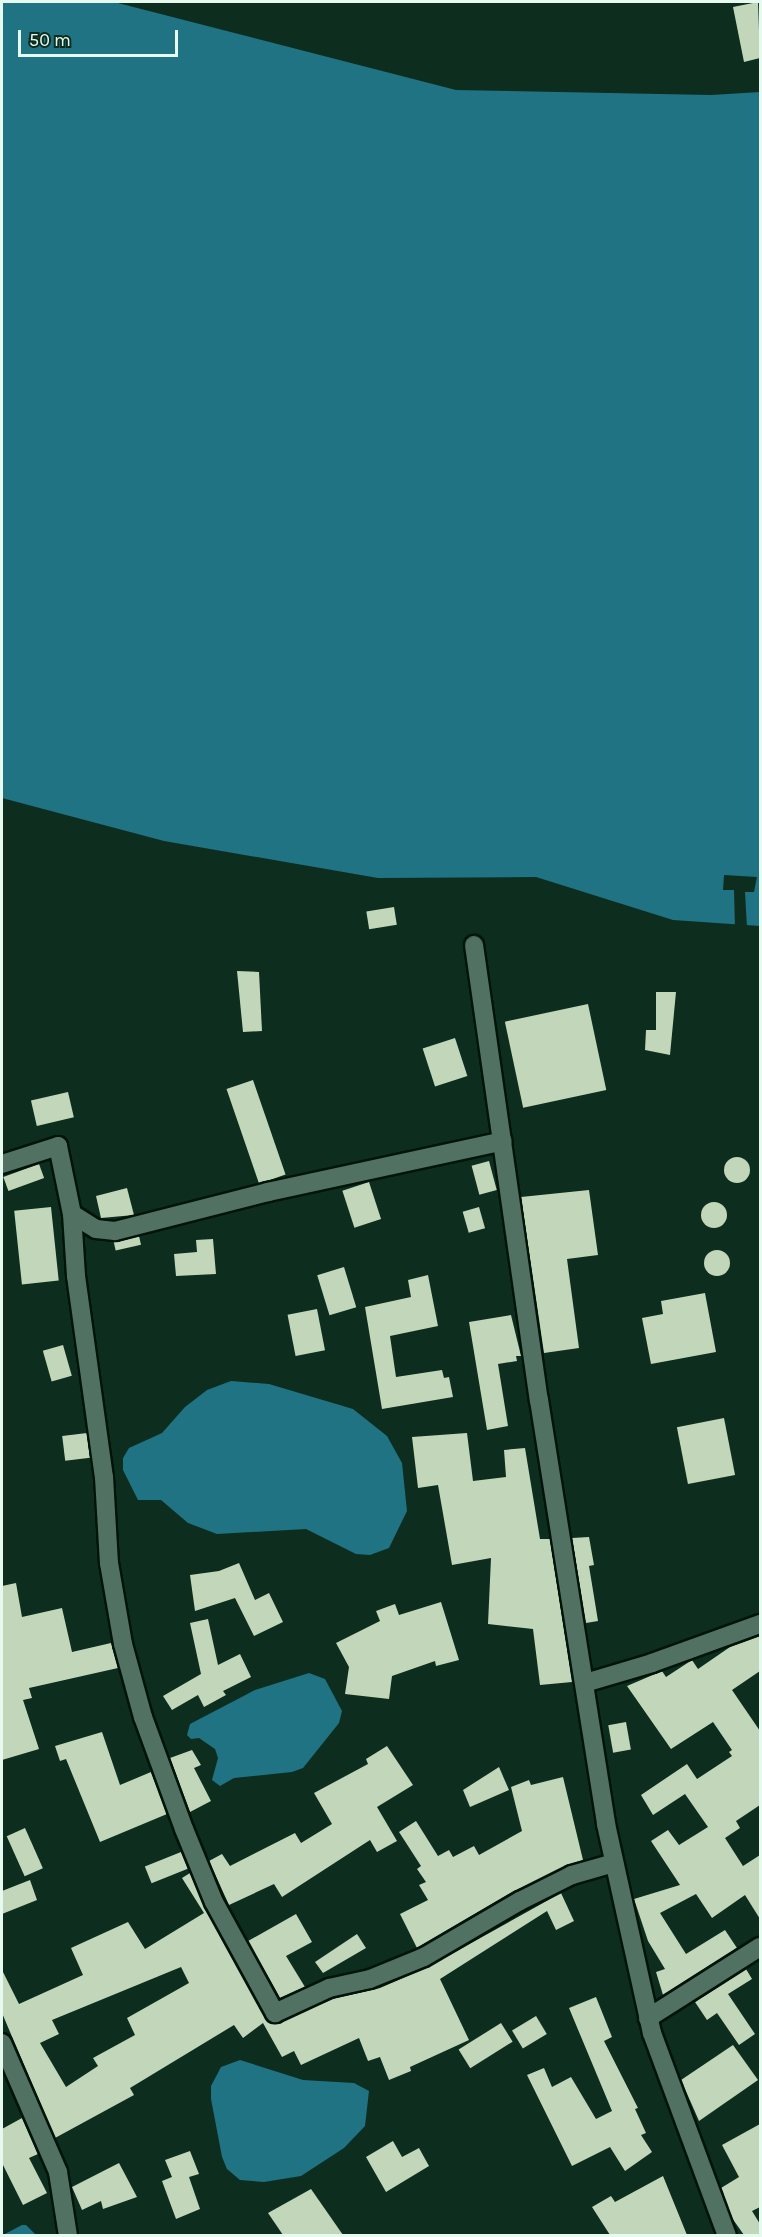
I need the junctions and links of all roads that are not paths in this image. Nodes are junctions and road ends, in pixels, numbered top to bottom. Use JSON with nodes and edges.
{"nodes":[{"id":1,"x":474,"y":945,"type":"dead end"},
{"id":2,"x":503,"y":1141,"type":"junction"},
{"id":3,"x":2,"y":1164,"type":"edge"},
{"id":4,"x":72,"y":1214,"type":"junction"},
{"id":5,"x":760,"y":1624,"type":"edge"},
{"id":6,"x":585,"y":1683,"type":"junction"},
{"id":7,"x":614,"y":1863,"type":"junction"},
{"id":8,"x":760,"y":1947,"type":"edge"},
{"id":9,"x":648,"y":2018,"type":"junction"},
{"id":10,"x":2,"y":2043,"type":"edge"},
{"id":11,"x":68,"y":2235,"type":"edge"},
{"id":12,"x":727,"y":2235,"type":"edge"}],
"edges":[{"from":1,"to":2,"type":"street"},
{"from":2,"to":4,"type":"street"},
{"from":2,"to":6,"type":"street"},
{"from":3,"to":4,"type":"street"},
{"from":4,"to":7,"type":"street"},
{"from":5,"to":6,"type":"street"},
{"from":6,"to":7,"type":"street"},
{"from":7,"to":9,"type":"street"},
{"from":8,"to":9,"type":"street"},
{"from":9,"to":12,"type":"street"},
{"from":10,"to":11,"type":"street"}]}
